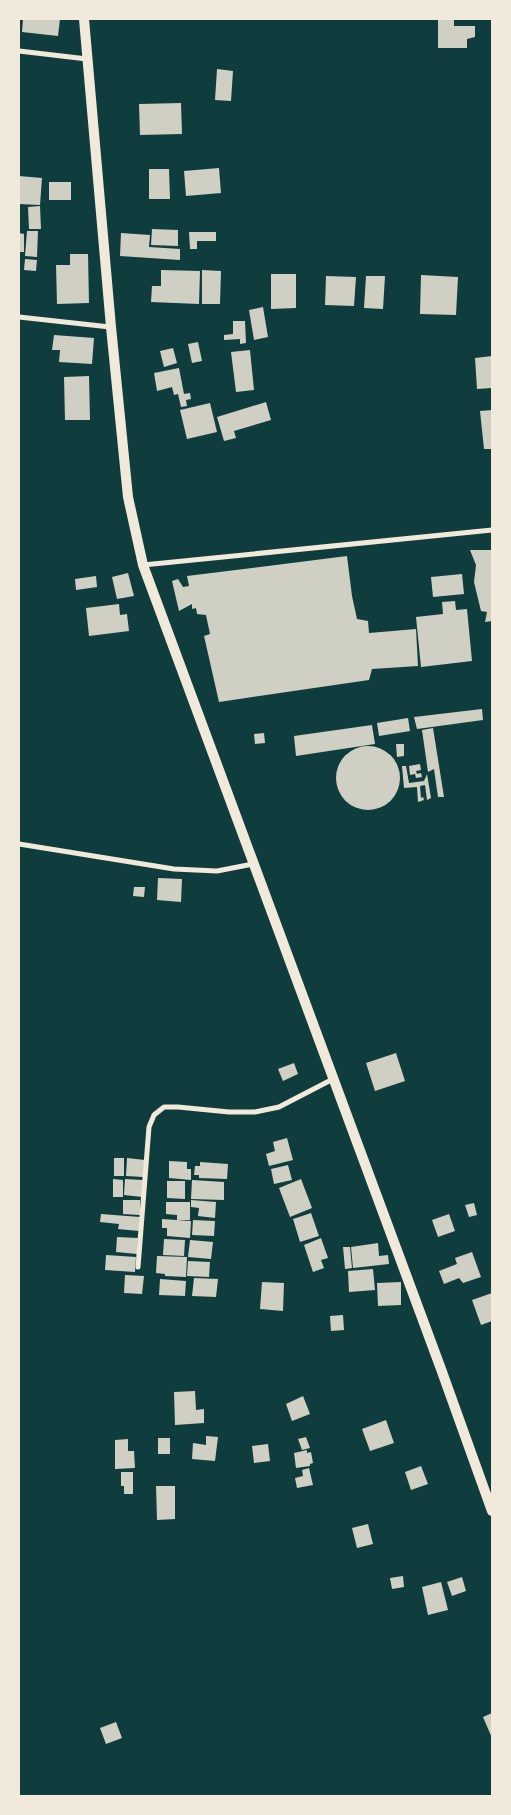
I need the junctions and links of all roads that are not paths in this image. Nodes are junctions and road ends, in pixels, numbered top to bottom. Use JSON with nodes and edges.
{"nodes":[{"id":1,"x":84,"y":19,"type":"edge"},
{"id":2,"x":19,"y":51,"type":"edge"},
{"id":3,"x":88,"y":59,"type":"junction"},
{"id":4,"x":19,"y":317,"type":"edge"},
{"id":5,"x":111,"y":327,"type":"junction"},
{"id":6,"x":492,"y":530,"type":"edge"},
{"id":7,"x":143,"y":565,"type":"junction"},
{"id":8,"x":19,"y":844,"type":"edge"},
{"id":9,"x":253,"y":864,"type":"junction"},
{"id":10,"x":333,"y":1079,"type":"junction"},
{"id":11,"x":138,"y":1267,"type":"dead end"},
{"id":12,"x":492,"y":1511,"type":"edge"}],
"edges":[{"from":1,"to":3,"type":"main road"},
{"from":2,"to":3,"type":"street"},
{"from":3,"to":5,"type":"main road"},
{"from":4,"to":5,"type":"street"},
{"from":5,"to":7,"type":"main road"},
{"from":6,"to":7,"type":"street"},
{"from":7,"to":9,"type":"main road"},
{"from":8,"to":9,"type":"street"},
{"from":9,"to":10,"type":"main road"},
{"from":10,"to":11,"type":"street"},
{"from":10,"to":12,"type":"main road"}]}
